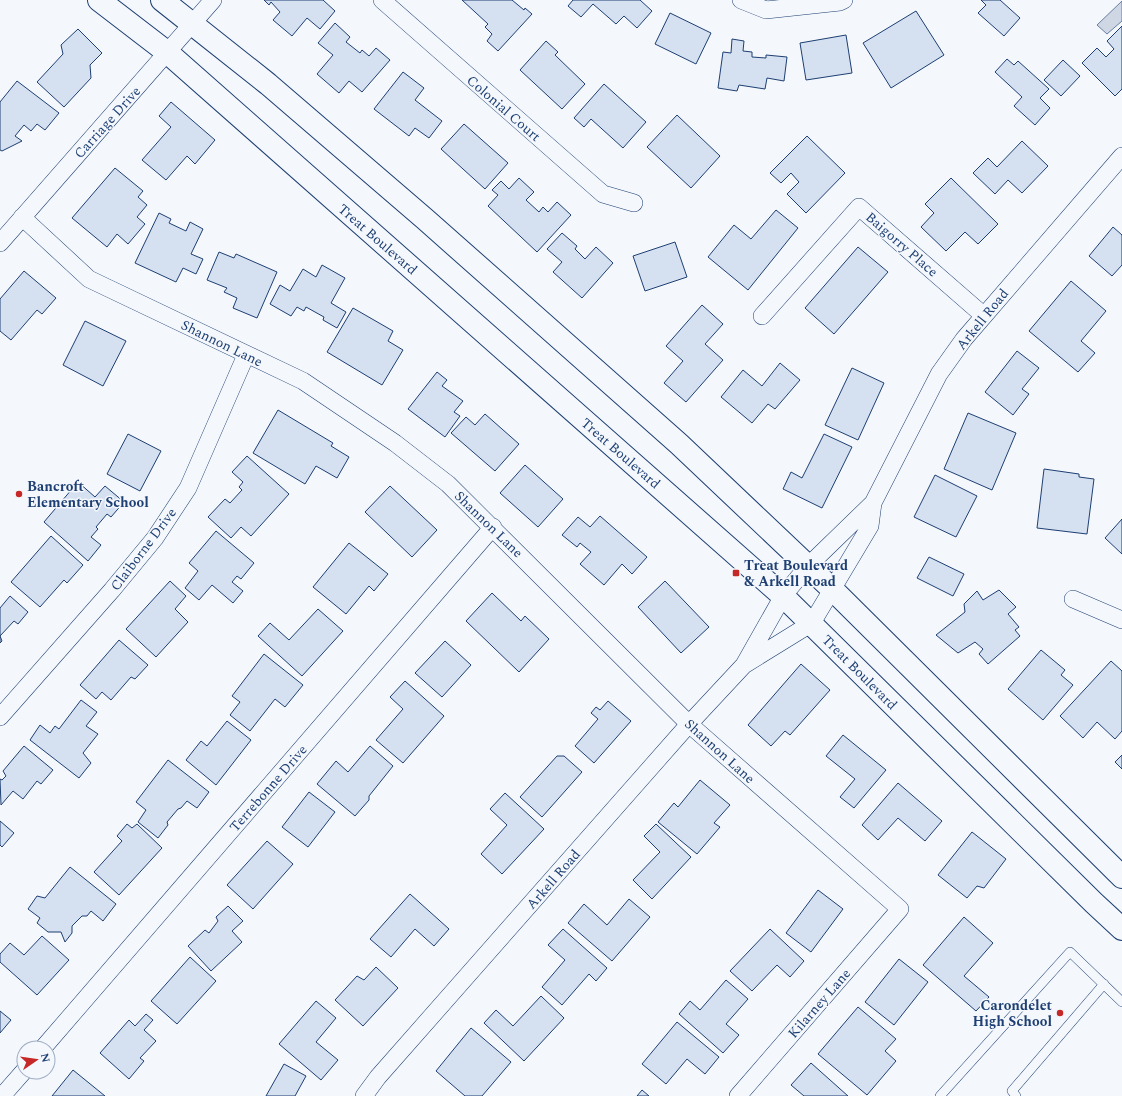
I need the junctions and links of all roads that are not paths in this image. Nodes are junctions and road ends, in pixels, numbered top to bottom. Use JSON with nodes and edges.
{"nodes":[{"id":1,"x":99,"y":0,"type":"edge"},
{"id":2,"x":162,"y":0,"type":"edge"},
{"id":3,"x":212,"y":0,"type":"edge"},
{"id":4,"x":382,"y":0,"type":"edge"},
{"id":5,"x":740,"y":0,"type":"edge"},
{"id":6,"x":844,"y":0,"type":"edge"},
{"id":7,"x":193,"y":23,"type":"junction"},
{"id":8,"x":168,"y":53,"type":"junction"},
{"id":9,"x":1121,"y":160,"type":"edge"},
{"id":10,"x":634,"y":203,"type":"dead end"},
{"id":11,"x":22,"y":217,"type":"junction"},
{"id":12,"x":0,"y":242,"type":"edge"},
{"id":13,"x":983,"y":315,"type":"junction"},
{"id":14,"x":762,"y":316,"type":"dead end"},
{"id":15,"x":246,"y":355,"type":"junction"},
{"id":16,"x":873,"y":502,"type":"junction"},
{"id":17,"x":493,"y":527,"type":"junction"},
{"id":18,"x":808,"y":566,"type":"junction"},
{"id":19,"x":832,"y":589,"type":"junction"},
{"id":20,"x":783,"y":596,"type":"junction"},
{"id":21,"x":1073,"y":599,"type":"dead end"},
{"id":22,"x":1122,"y":620,"type":"edge"},
{"id":23,"x":812,"y":623,"type":"junction"},
{"id":24,"x":744,"y":665,"type":"junction"},
{"id":25,"x":0,"y":717,"type":"edge"},
{"id":26,"x":689,"y":724,"type":"junction"},
{"id":27,"x":1122,"y":877,"type":"edge"},
{"id":28,"x":900,"y":909,"type":"joint"},
{"id":29,"x":1122,"y":929,"type":"edge"},
{"id":30,"x":1104,"y":984,"type":"junction"},
{"id":31,"x":1122,"y":1002,"type":"edge"},
{"id":32,"x":50,"y":1040,"type":"edge"},
{"id":33,"x":16,"y":1079,"type":"edge"},
{"id":34,"x":2,"y":1096,"type":"edge"},
{"id":35,"x":364,"y":1096,"type":"edge"},
{"id":36,"x":738,"y":1096,"type":"edge"},
{"id":37,"x":940,"y":1096,"type":"edge"},
{"id":38,"x":1016,"y":1096,"type":"edge"}],
"edges":[{"from":1,"to":8,"type":"main road","name":"Treat Boulevard"},
{"from":2,"to":7,"type":"main road"},
{"from":3,"to":7,"type":"street","name":"Carriage Drive"},
{"from":4,"to":10,"type":"street","name":"Colonial Court"},
{"from":5,"to":6,"type":"street"},
{"from":7,"to":8,"type":"street","name":"Carriage Drive"},
{"from":7,"to":18,"type":"main road"},
{"from":8,"to":11,"type":"street","name":"Carriage Drive"},
{"from":8,"to":20,"type":"main road","name":"Treat Boulevard"},
{"from":9,"to":13,"type":"street","name":"Arkell Road"},
{"from":11,"to":12,"type":"street","name":"Carriage Drive"},
{"from":11,"to":15,"type":"street","name":"Shannon Lane"},
{"from":13,"to":14,"type":"street","name":"Baigorry Place"},
{"from":13,"to":16,"type":"street","name":"Arkell Road"},
{"from":15,"to":17,"type":"street","name":"Shannon Lane"},
{"from":15,"to":25,"type":"street","name":"Claiborne Drive"},
{"from":16,"to":18,"type":"street","name":"Arkell Road"},
{"from":16,"to":19,"type":"street","name":"Arkell Road"},
{"from":17,"to":26,"type":"street","name":"Shannon Lane"},
{"from":17,"to":32,"type":"street","name":"Terrebonne Drive"},
{"from":18,"to":19,"type":"main road"},
{"from":18,"to":20,"type":"street","name":"Arkell Road"},
{"from":19,"to":23,"type":"street","name":"Arkell Road"},
{"from":19,"to":27,"type":"main road"},
{"from":20,"to":23,"type":"main road","name":"Treat Boulevard"},
{"from":20,"to":24,"type":"street","name":"Arkell Road"},
{"from":21,"to":22,"type":"street"},
{"from":23,"to":24,"type":"street","name":"Arkell Road"},
{"from":23,"to":29,"type":"main road","name":"Treat Boulevard"},
{"from":24,"to":26,"type":"street","name":"Arkell Road"},
{"from":26,"to":28,"type":"street","name":"Shannon Lane"},
{"from":26,"to":35,"type":"street","name":"Arkell Road"},
{"from":28,"to":36,"type":"street","name":"Kilarney Lane"},
{"from":30,"to":31,"type":"lane"},
{"from":30,"to":37,"type":"lane"},
{"from":30,"to":38,"type":"lane"},
{"from":33,"to":34,"type":"street"}]}
